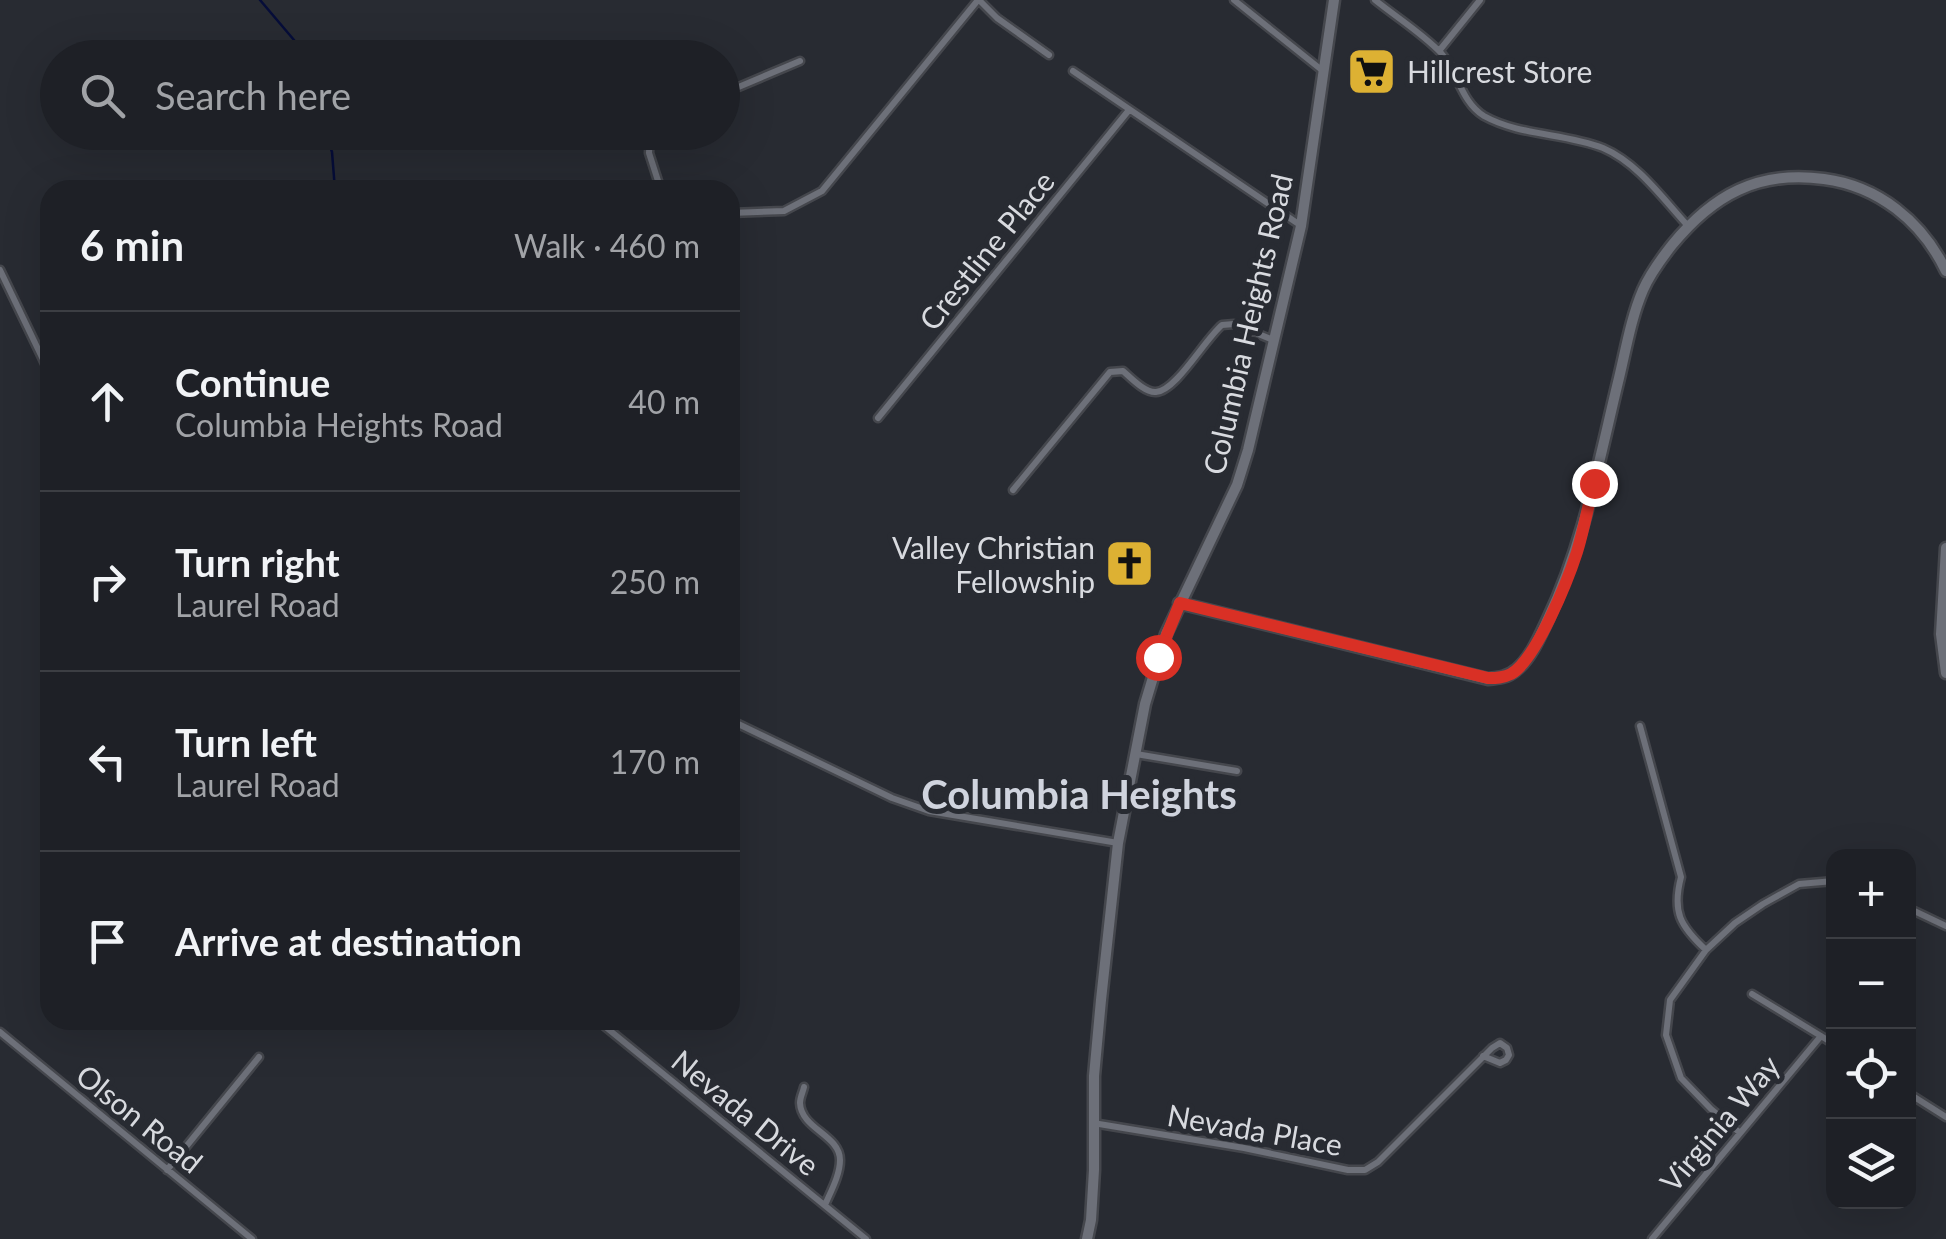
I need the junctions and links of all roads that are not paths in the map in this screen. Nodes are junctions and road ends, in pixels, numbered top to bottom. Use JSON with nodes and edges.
{"nodes":[{"id":1,"x":979,"y":0,"type":"edge"},
{"id":2,"x":1234,"y":0,"type":"edge"},
{"id":3,"x":1334,"y":0,"type":"edge"},
{"id":4,"x":1374,"y":0,"type":"edge"},
{"id":5,"x":1480,"y":0,"type":"edge"},
{"id":6,"x":1439,"y":51,"type":"junction"},
{"id":7,"x":1049,"y":55,"type":"dead end"},
{"id":8,"x":800,"y":62,"type":"dead end"},
{"id":9,"x":1073,"y":71,"type":"dead end"},
{"id":10,"x":1324,"y":72,"type":"junction"},
{"id":11,"x":740,"y":87,"type":"edge"},
{"id":12,"x":1129,"y":110,"type":"junction"},
{"id":13,"x":649,"y":150,"type":"edge"},
{"id":14,"x":658,"y":180,"type":"edge"},
{"id":15,"x":740,"y":213,"type":"edge"},
{"id":16,"x":1301,"y":226,"type":"junction"},
{"id":17,"x":1688,"y":226,"type":"junction"},
{"id":18,"x":0,"y":270,"type":"edge"},
{"id":19,"x":1946,"y":270,"type":"edge"},
{"id":20,"x":1274,"y":340,"type":"junction"},
{"id":21,"x":40,"y":353,"type":"edge"},
{"id":22,"x":878,"y":418,"type":"dead end"},
{"id":23,"x":1012,"y":490,"type":"dead end"},
{"id":24,"x":1946,"y":548,"type":"edge"},
{"id":25,"x":1180,"y":603,"type":"junction"},
{"id":26,"x":1946,"y":673,"type":"edge"},
{"id":27,"x":740,"y":725,"type":"edge"},
{"id":28,"x":1640,"y":726,"type":"dead end"},
{"id":29,"x":1136,"y":754,"type":"junction"},
{"id":30,"x":1237,"y":771,"type":"dead end"},
{"id":31,"x":1118,"y":844,"type":"junction"},
{"id":32,"x":1826,"y":882,"type":"edge"},
{"id":33,"x":1916,"y":912,"type":"edge"},
{"id":34,"x":1946,"y":926,"type":"edge"},
{"id":35,"x":1706,"y":950,"type":"junction"},
{"id":36,"x":1752,"y":994,"type":"dead end"},
{"id":37,"x":609,"y":1030,"type":"edge"},
{"id":38,"x":0,"y":1032,"type":"edge"},
{"id":39,"x":1821,"y":1036,"type":"junction"},
{"id":40,"x":1826,"y":1039,"type":"edge"},
{"id":41,"x":259,"y":1056,"type":"dead end"},
{"id":42,"x":1484,"y":1056,"type":"dead end"},
{"id":43,"x":804,"y":1087,"type":"dead end"},
{"id":44,"x":1916,"y":1097,"type":"edge"},
{"id":45,"x":1946,"y":1117,"type":"edge"},
{"id":46,"x":1092,"y":1123,"type":"junction"},
{"id":47,"x":1738,"y":1132,"type":"junction"},
{"id":48,"x":168,"y":1170,"type":"junction"},
{"id":49,"x":824,"y":1205,"type":"junction"},
{"id":50,"x":252,"y":1239,"type":"edge"},
{"id":51,"x":866,"y":1239,"type":"edge"},
{"id":52,"x":1086,"y":1239,"type":"edge"},
{"id":53,"x":1652,"y":1239,"type":"edge"}],
"edges":[{"from":1,"to":7,"type":"street"},
{"from":1,"to":15,"type":"street"},
{"from":2,"to":10,"type":"street"},
{"from":3,"to":10,"type":"street","name":"Columbia Heights Road"},
{"from":4,"to":6,"type":"street"},
{"from":5,"to":6,"type":"street"},
{"from":6,"to":17,"type":"street"},
{"from":8,"to":11,"type":"street"},
{"from":9,"to":12,"type":"street"},
{"from":10,"to":16,"type":"street","name":"Columbia Heights Road"},
{"from":12,"to":16,"type":"street"},
{"from":12,"to":22,"type":"street","name":"Crestline Place"},
{"from":13,"to":14,"type":"street"},
{"from":16,"to":20,"type":"street","name":"Columbia Heights Road"},
{"from":17,"to":19,"type":"street"},
{"from":17,"to":25,"type":"street"},
{"from":18,"to":21,"type":"street"},
{"from":20,"to":23,"type":"street"},
{"from":20,"to":25,"type":"street","name":"Columbia Heights Road"},
{"from":24,"to":26,"type":"street"},
{"from":25,"to":29,"type":"street","name":"Columbia Heights Road"},
{"from":27,"to":31,"type":"street"},
{"from":28,"to":35,"type":"street"},
{"from":29,"to":30,"type":"street"},
{"from":29,"to":31,"type":"street","name":"Columbia Heights Road"},
{"from":31,"to":46,"type":"street","name":"Columbia Heights Road"},
{"from":32,"to":35,"type":"street"},
{"from":33,"to":34,"type":"street"},
{"from":35,"to":47,"type":"street"},
{"from":36,"to":39,"type":"street"},
{"from":37,"to":49,"type":"street","name":"Nevada Drive"},
{"from":38,"to":48,"type":"street","name":"Olson Road"},
{"from":39,"to":40,"type":"street"},
{"from":39,"to":47,"type":"street","name":"Virginia Way"},
{"from":41,"to":48,"type":"street"},
{"from":42,"to":46,"type":"street","name":"Nevada Place"},
{"from":43,"to":49,"type":"street"},
{"from":44,"to":45,"type":"street"},
{"from":46,"to":52,"type":"street","name":"Columbia Heights Road"},
{"from":47,"to":53,"type":"street","name":"Virginia Way"},
{"from":48,"to":50,"type":"street","name":"Olson Road"},
{"from":49,"to":51,"type":"street","name":"Nevada Drive"}]}
